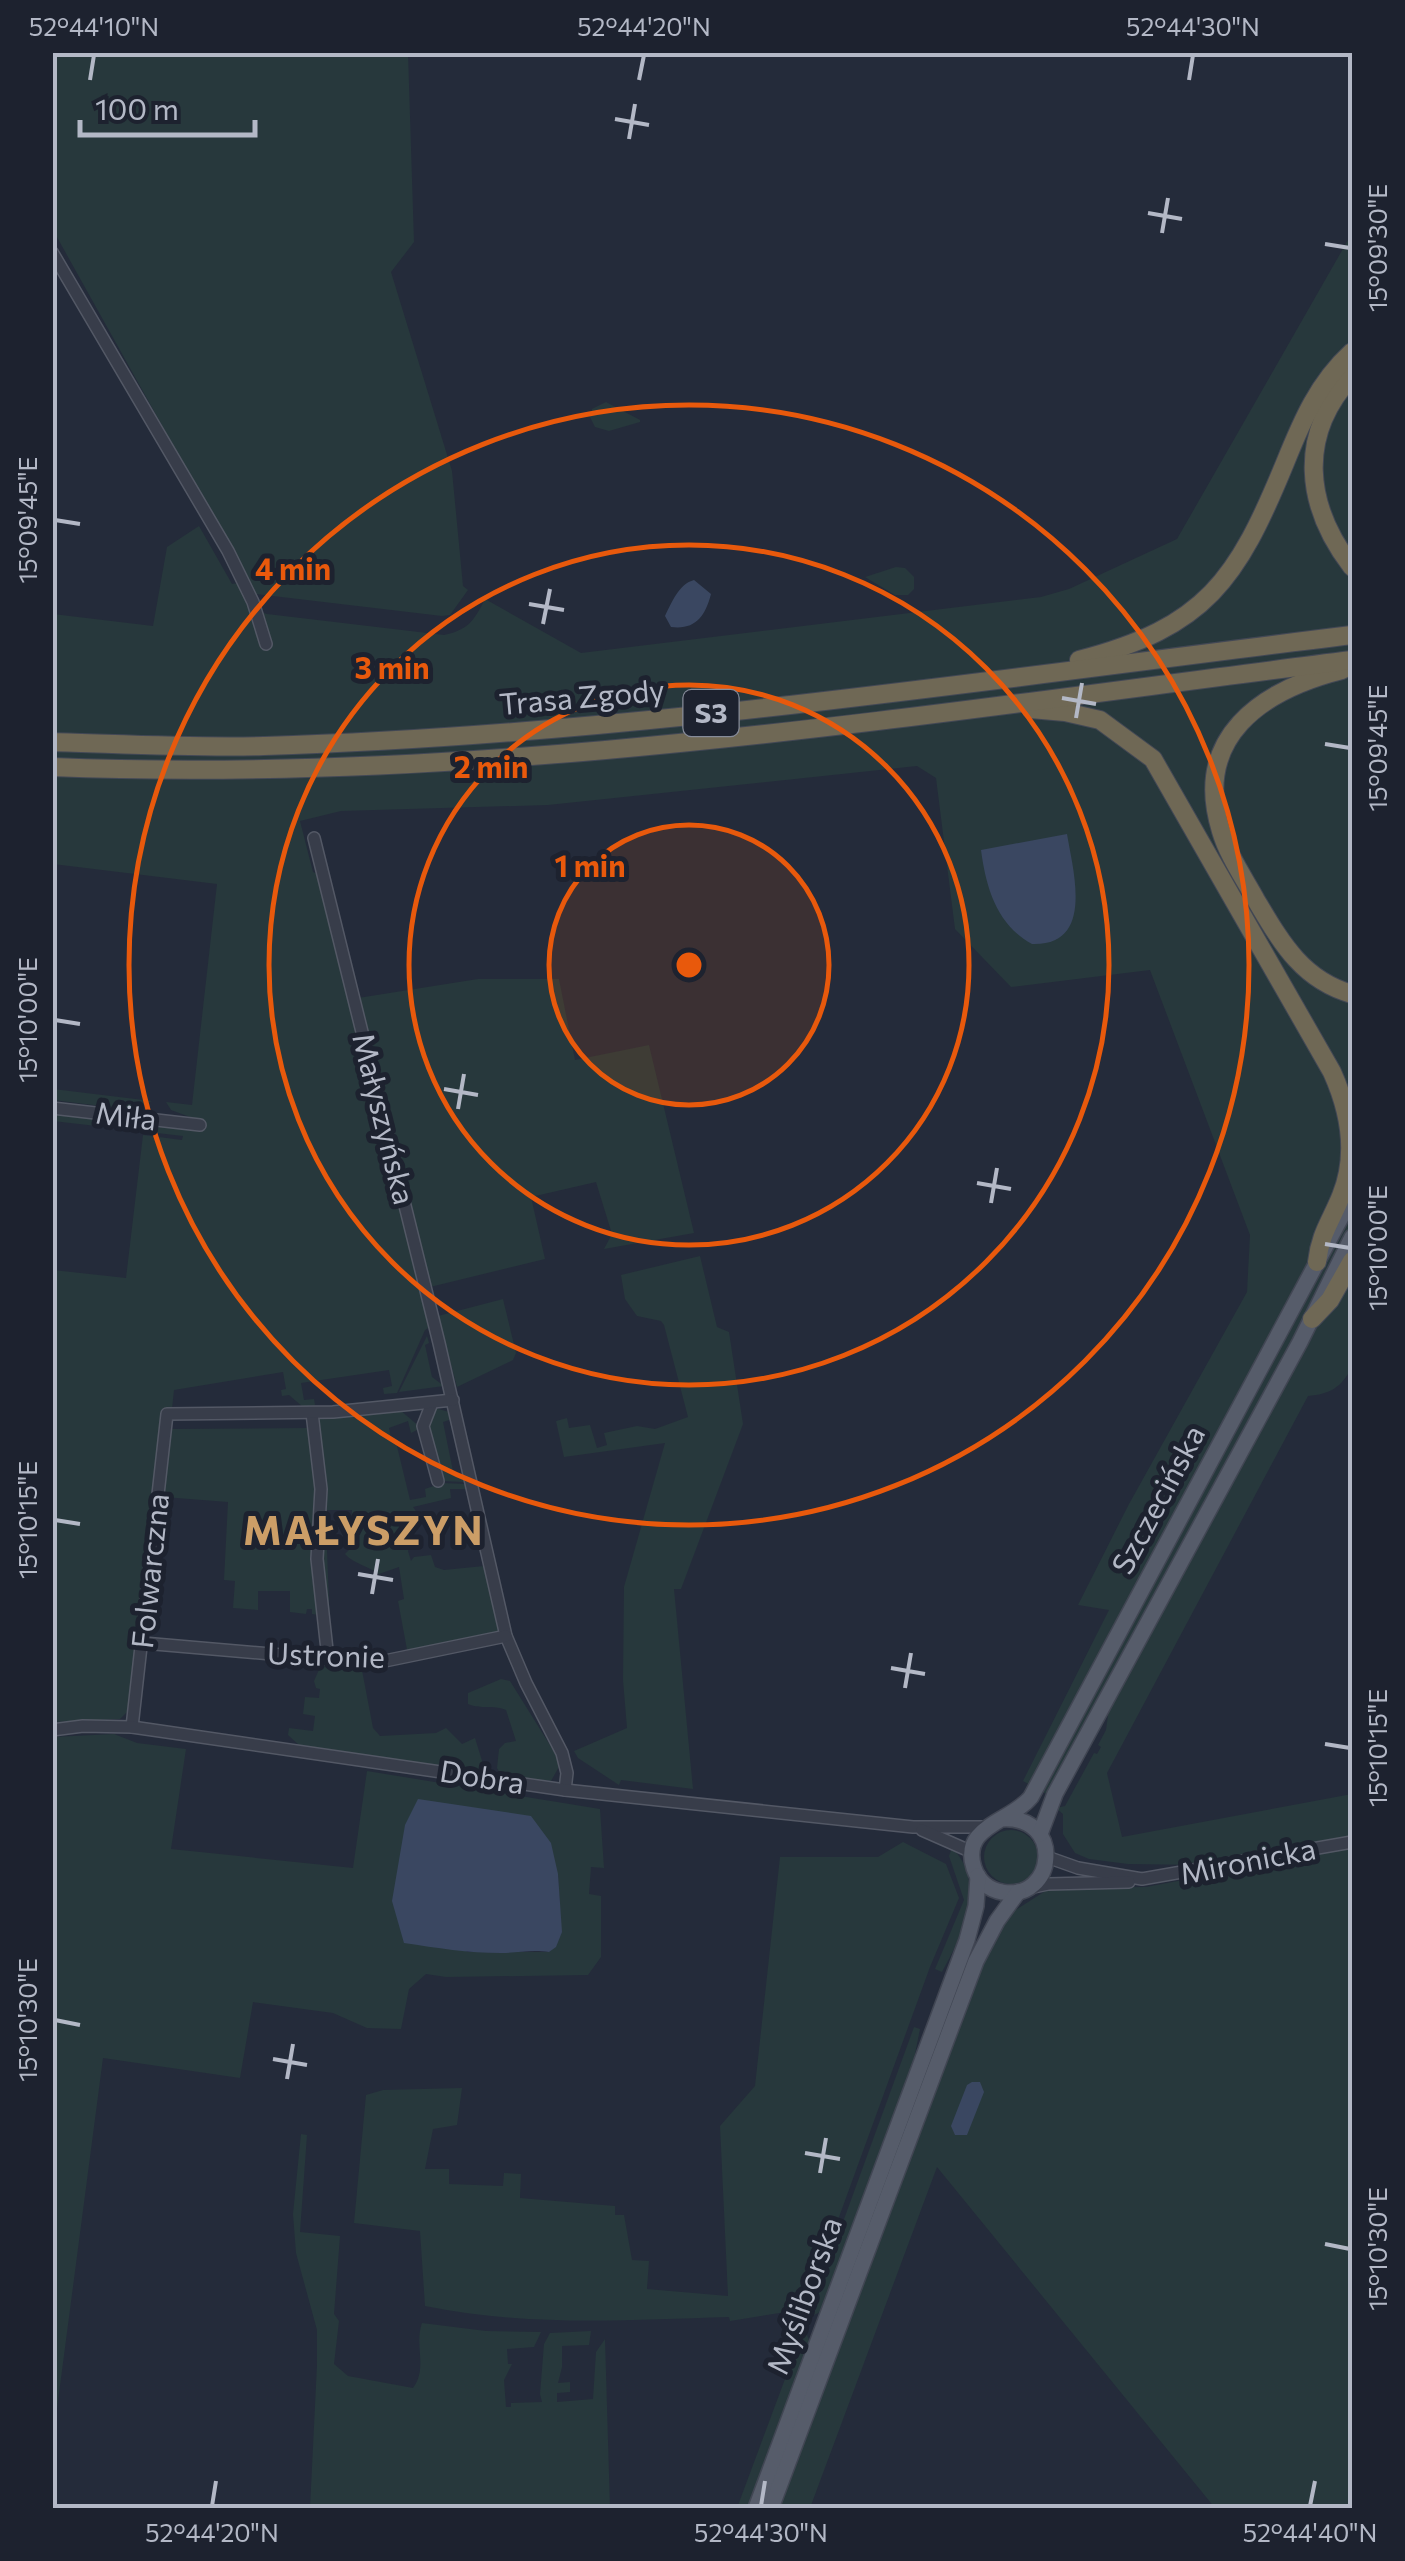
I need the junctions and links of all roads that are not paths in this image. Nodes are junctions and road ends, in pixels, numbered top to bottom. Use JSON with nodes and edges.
{"nodes":[{"id":1,"x":52,"y":252,"type":"edge"},
{"id":2,"x":1352,"y":352,"type":"edge"},
{"id":3,"x":1352,"y":376,"type":"edge"},
{"id":4,"x":1352,"y":566,"type":"edge"},
{"id":5,"x":1352,"y":635,"type":"edge"},
{"id":6,"x":266,"y":644,"type":"dead end"},
{"id":7,"x":1352,"y":660,"type":"edge"},
{"id":8,"x":1352,"y":668,"type":"edge"},
{"id":9,"x":1010,"y":677,"type":"junction"},
{"id":10,"x":950,"y":710,"type":"junction"},
{"id":11,"x":52,"y":742,"type":"edge"},
{"id":12,"x":52,"y":766,"type":"edge"},
{"id":13,"x":314,"y":838,"type":"dead end"},
{"id":14,"x":1352,"y":994,"type":"edge"},
{"id":15,"x":52,"y":1108,"type":"edge"},
{"id":16,"x":200,"y":1125,"type":"dead end"},
{"id":17,"x":1352,"y":1197,"type":"edge"},
{"id":18,"x":1352,"y":1237,"type":"edge"},
{"id":19,"x":1352,"y":1261,"type":"edge"},
{"id":20,"x":1317,"y":1262,"type":"junction"},
{"id":21,"x":1312,"y":1319,"type":"junction"},
{"id":22,"x":453,"y":1400,"type":"junction"},
{"id":23,"x":432,"y":1404,"type":"junction"},
{"id":24,"x":312,"y":1413,"type":"junction"},
{"id":25,"x":438,"y":1482,"type":"dead end"},
{"id":26,"x":506,"y":1636,"type":"junction"},
{"id":27,"x":143,"y":1643,"type":"junction"},
{"id":28,"x":328,"y":1660,"type":"junction"},
{"id":29,"x":132,"y":1727,"type":"junction"},
{"id":30,"x":52,"y":1730,"type":"edge"},
{"id":31,"x":565,"y":1790,"type":"junction"},
{"id":32,"x":1002,"y":1819,"type":"junction"},
{"id":33,"x":913,"y":1826,"type":"junction"},
{"id":34,"x":985,"y":1827,"type":"junction"},
{"id":35,"x":1040,"y":1834,"type":"junction"},
{"id":36,"x":1352,"y":1842,"type":"edge"},
{"id":37,"x":972,"y":1852,"type":"junction"},
{"id":38,"x":1047,"y":1857,"type":"junction"},
{"id":39,"x":978,"y":1876,"type":"junction"},
{"id":40,"x":1142,"y":1879,"type":"junction"},
{"id":41,"x":1024,"y":1890,"type":"junction"},
{"id":42,"x":756,"y":2508,"type":"edge"},
{"id":43,"x":772,"y":2508,"type":"edge"}],
"edges":[{"from":1,"to":6,"type":"street"},
{"from":2,"to":9,"type":"highway"},
{"from":3,"to":4,"type":"highway"},
{"from":5,"to":9,"type":"highway","name":"Trasa Zgody","number":"S3"},
{"from":7,"to":10,"type":"highway","name":"Trasa Zgody","number":"S3"},
{"from":8,"to":14,"type":"highway"},
{"from":9,"to":11,"type":"highway","name":"Trasa Zgody","number":"S3"},
{"from":10,"to":12,"type":"highway","name":"Trasa Zgody","number":"S3"},
{"from":10,"to":20,"type":"highway"},
{"from":13,"to":22,"type":"street","name":"Małyszyńska"},
{"from":15,"to":16,"type":"street","name":"Miła"},
{"from":17,"to":20,"type":"main road","name":"Szczecińska"},
{"from":18,"to":21,"type":"main road","name":"Szczecińska"},
{"from":19,"to":21,"type":"highway"},
{"from":20,"to":32,"type":"main road","name":"Szczecińska"},
{"from":21,"to":35,"type":"main road","name":"Szczecińska"},
{"from":22,"to":23,"type":"street"},
{"from":22,"to":26,"type":"street","name":"Małyszyńska"},
{"from":23,"to":24,"type":"street"},
{"from":23,"to":25,"type":"street"},
{"from":24,"to":27,"type":"street","name":"Folwarczna"},
{"from":24,"to":28,"type":"street"},
{"from":26,"to":28,"type":"street","name":"Ustronie"},
{"from":26,"to":31,"type":"street","name":"Małyszyńska"},
{"from":27,"to":28,"type":"street","name":"Ustronie"},
{"from":27,"to":29,"type":"street","name":"Folwarczna"},
{"from":29,"to":30,"type":"street","name":"Dobra"},
{"from":29,"to":31,"type":"street","name":"Dobra"},
{"from":31,"to":33,"type":"street","name":"Dobra"},
{"from":32,"to":34,"type":"main road"},
{"from":32,"to":35,"type":"main road"},
{"from":33,"to":34,"type":"street","name":"Dobra"},
{"from":33,"to":37,"type":"street","name":"Dobra"},
{"from":34,"to":37,"type":"main road"},
{"from":35,"to":38,"type":"main road"},
{"from":36,"to":40,"type":"street","name":"Mironicka"},
{"from":37,"to":39,"type":"main road"},
{"from":38,"to":40,"type":"street","name":"Mironicka"},
{"from":38,"to":41,"type":"main road"},
{"from":39,"to":41,"type":"main road"},
{"from":39,"to":42,"type":"main road","name":"Myśliborska"},
{"from":40,"to":41,"type":"street","name":"Mironicka"},
{"from":41,"to":43,"type":"main road","name":"Myśliborska"}]}
